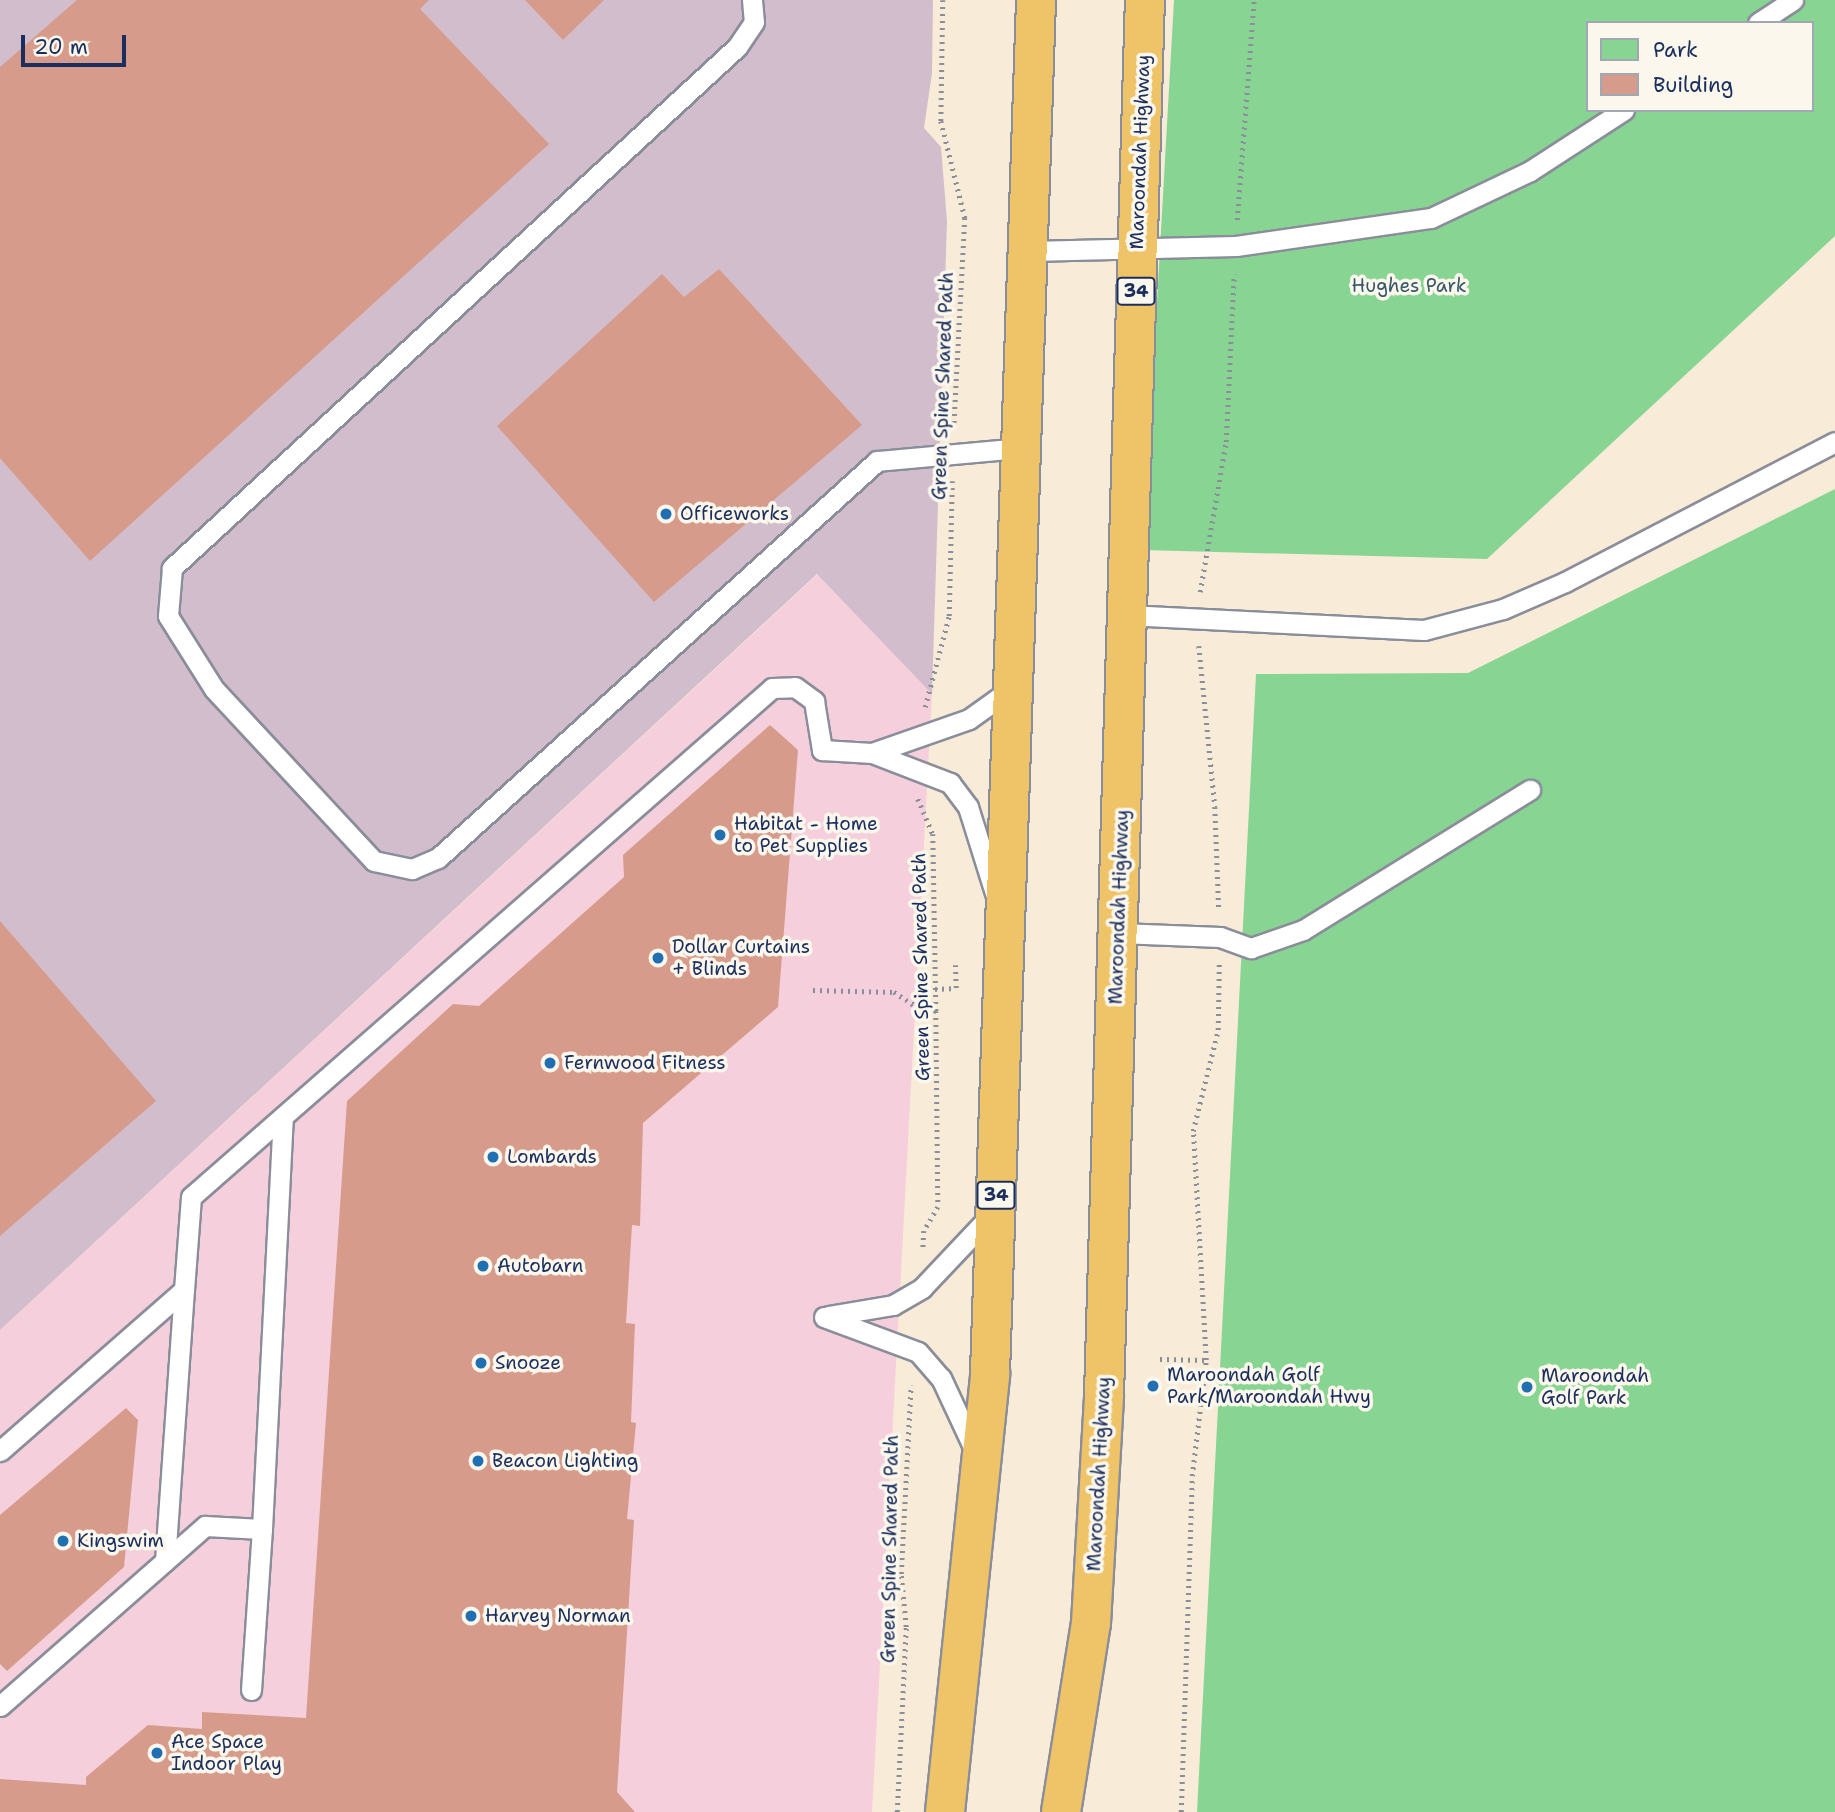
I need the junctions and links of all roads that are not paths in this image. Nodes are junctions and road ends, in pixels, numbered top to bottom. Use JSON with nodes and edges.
{"nodes":[{"id":1,"x":752,"y":0,"type":"edge"},
{"id":2,"x":1036,"y":0,"type":"edge"},
{"id":3,"x":1144,"y":0,"type":"edge"},
{"id":4,"x":1793,"y":0,"type":"edge"},
{"id":5,"x":1761,"y":21,"type":"edge"},
{"id":6,"x":1621,"y":112,"type":"edge"},
{"id":7,"x":1137,"y":250,"type":"junction"},
{"id":8,"x":1030,"y":251,"type":"junction"},
{"id":9,"x":1835,"y":442,"type":"edge"},
{"id":10,"x":1020,"y":448,"type":"junction"},
{"id":11,"x":1127,"y":615,"type":"junction"},
{"id":12,"x":1011,"y":689,"type":"junction"},
{"id":13,"x":872,"y":752,"type":"junction"},
{"id":14,"x":1530,"y":790,"type":"dead end"},
{"id":15,"x":1002,"y":917,"type":"junction"},
{"id":16,"x":1119,"y":933,"type":"junction"},
{"id":17,"x":283,"y":1119,"type":"junction"},
{"id":18,"x":995,"y":1210,"type":"junction"},
{"id":19,"x":184,"y":1290,"type":"junction"},
{"id":20,"x":0,"y":1451,"type":"edge"},
{"id":21,"x":978,"y":1458,"type":"junction"},
{"id":22,"x":262,"y":1529,"type":"junction"},
{"id":23,"x":165,"y":1561,"type":"junction"},
{"id":24,"x":251,"y":1690,"type":"dead end"},
{"id":25,"x":0,"y":1706,"type":"edge"},
{"id":26,"x":945,"y":1812,"type":"edge"},
{"id":27,"x":1061,"y":1812,"type":"edge"}],
"edges":[{"from":1,"to":10,"type":"lane"},
{"from":2,"to":8,"type":"highway","number":"34"},
{"from":3,"to":7,"type":"highway","name":"Maroondah Highway","number":"34"},
{"from":4,"to":5,"type":"lane"},
{"from":6,"to":7,"type":"lane"},
{"from":7,"to":8,"type":"lane"},
{"from":7,"to":11,"type":"highway","name":"Maroondah Highway","number":"34"},
{"from":8,"to":10,"type":"highway","number":"34"},
{"from":9,"to":11,"type":"lane"},
{"from":10,"to":12,"type":"highway","number":"34"},
{"from":11,"to":16,"type":"highway","name":"Maroondah Highway","number":"34"},
{"from":12,"to":13,"type":"lane"},
{"from":12,"to":15,"type":"highway","number":"34"},
{"from":13,"to":15,"type":"lane"},
{"from":13,"to":17,"type":"lane"},
{"from":14,"to":16,"type":"lane"},
{"from":15,"to":18,"type":"highway","number":"34"},
{"from":16,"to":27,"type":"highway","name":"Maroondah Highway","number":"34"},
{"from":17,"to":19,"type":"lane"},
{"from":17,"to":22,"type":"lane"},
{"from":18,"to":21,"type":"highway","number":"34"},
{"from":18,"to":21,"type":"lane"},
{"from":19,"to":20,"type":"lane"},
{"from":19,"to":23,"type":"lane"},
{"from":21,"to":26,"type":"highway","number":"34"},
{"from":22,"to":23,"type":"lane"},
{"from":22,"to":24,"type":"lane"},
{"from":23,"to":25,"type":"lane"}]}
